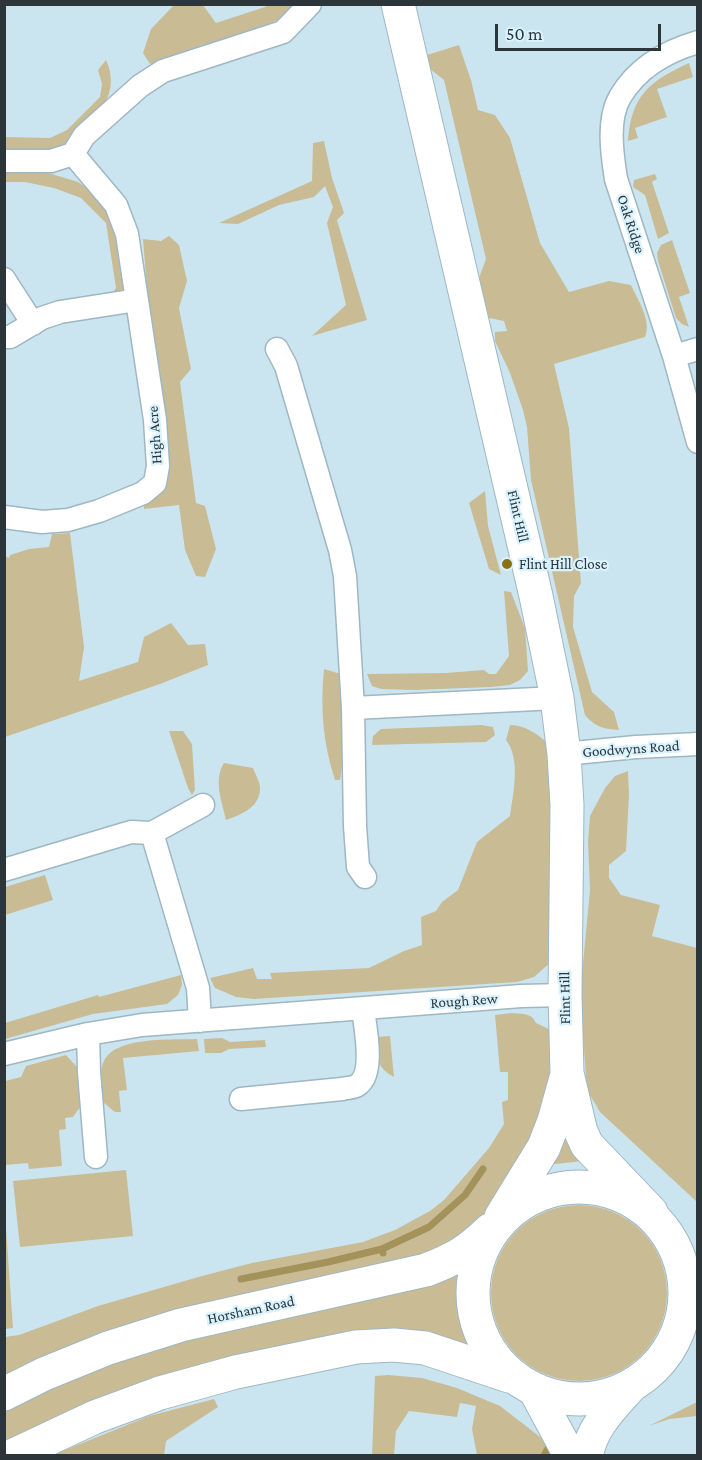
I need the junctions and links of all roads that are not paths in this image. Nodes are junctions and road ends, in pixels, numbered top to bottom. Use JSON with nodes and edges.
{"nodes":[{"id":1,"x":310,"y":4,"type":"edge"},
{"id":2,"x":398,"y":4,"type":"edge"},
{"id":3,"x":698,"y":42,"type":"edge"},
{"id":4,"x":73,"y":154,"type":"junction"},
{"id":5,"x":4,"y":160,"type":"edge"},
{"id":6,"x":4,"y":279,"type":"edge"},
{"id":7,"x":137,"y":300,"type":"junction"},
{"id":8,"x":33,"y":324,"type":"junction"},
{"id":9,"x":4,"y":337,"type":"edge"},
{"id":10,"x":698,"y":349,"type":"edge"},
{"id":11,"x":277,"y":350,"type":"dead end"},
{"id":12,"x":674,"y":356,"type":"junction"},
{"id":13,"x":698,"y":442,"type":"edge"},
{"id":14,"x":4,"y":517,"type":"edge"},
{"id":15,"x":557,"y":698,"type":"junction"},
{"id":16,"x":353,"y":708,"type":"junction"},
{"id":17,"x":698,"y":744,"type":"edge"},
{"id":18,"x":564,"y":754,"type":"junction"},
{"id":19,"x":203,"y":805,"type":"dead end"},
{"id":20,"x":152,"y":833,"type":"junction"},
{"id":21,"x":4,"y":870,"type":"edge"},
{"id":22,"x":365,"y":877,"type":"dead end"},
{"id":23,"x":565,"y":995,"type":"junction"},
{"id":24,"x":363,"y":1009,"type":"junction"},
{"id":25,"x":200,"y":1021,"type":"junction"},
{"id":26,"x":88,"y":1034,"type":"junction"},
{"id":27,"x":4,"y":1054,"type":"edge"},
{"id":28,"x":567,"y":1073,"type":"junction"},
{"id":29,"x":241,"y":1099,"type":"dead end"},
{"id":30,"x":96,"y":1156,"type":"dead end"},
{"id":31,"x":651,"y":1212,"type":"junction"},
{"id":32,"x":497,"y":1222,"type":"junction"},
{"id":33,"x":673,"y":1239,"type":"junction"},
{"id":34,"x":698,"y":1260,"type":"edge"},
{"id":35,"x":698,"y":1347,"type":"edge"},
{"id":36,"x":638,"y":1380,"type":"junction"},
{"id":37,"x":523,"y":1385,"type":"junction"},
{"id":38,"x":4,"y":1394,"type":"edge"},
{"id":39,"x":12,"y":1455,"type":"edge"},
{"id":40,"x":570,"y":1455,"type":"edge"},
{"id":41,"x":587,"y":1455,"type":"edge"}],
"edges":[{"from":1,"to":4,"type":"street"},
{"from":2,"to":15,"type":"main road","name":"Flint Hill"},
{"from":3,"to":12,"type":"street","name":"Oak Ridge"},
{"from":4,"to":5,"type":"street"},
{"from":4,"to":7,"type":"street","name":"High Acre"},
{"from":6,"to":8,"type":"street"},
{"from":7,"to":8,"type":"street"},
{"from":7,"to":14,"type":"street","name":"High Acre"},
{"from":8,"to":9,"type":"street"},
{"from":10,"to":12,"type":"street"},
{"from":11,"to":16,"type":"street"},
{"from":12,"to":13,"type":"street","name":"Oak Ridge"},
{"from":15,"to":16,"type":"street"},
{"from":15,"to":18,"type":"main road","name":"Flint Hill"},
{"from":16,"to":22,"type":"street"},
{"from":17,"to":18,"type":"street","name":"Goodwyns Road"},
{"from":18,"to":23,"type":"main road","name":"Flint Hill"},
{"from":19,"to":20,"type":"street"},
{"from":20,"to":21,"type":"street"},
{"from":20,"to":25,"type":"street"},
{"from":23,"to":24,"type":"street","name":"Rough Rew"},
{"from":23,"to":28,"type":"main road","name":"Flint Hill"},
{"from":24,"to":25,"type":"street","name":"Rough Rew"},
{"from":24,"to":29,"type":"street"},
{"from":25,"to":26,"type":"street","name":"Rough Rew"},
{"from":26,"to":27,"type":"street","name":"Rough Rew"},
{"from":26,"to":30,"type":"street"},
{"from":28,"to":31,"type":"main road","name":"Flint Hill"},
{"from":28,"to":32,"type":"main road","name":"Flint Hill"},
{"from":31,"to":32,"type":"main road"},
{"from":31,"to":33,"type":"main road"},
{"from":32,"to":37,"type":"main road"},
{"from":32,"to":38,"type":"main road","name":"Horsham Road"},
{"from":33,"to":34,"type":"main road"},
{"from":33,"to":36,"type":"main road"},
{"from":35,"to":36,"type":"main road"},
{"from":36,"to":37,"type":"main road"},
{"from":36,"to":41,"type":"street"},
{"from":37,"to":39,"type":"main road"},
{"from":37,"to":40,"type":"street"}]}
